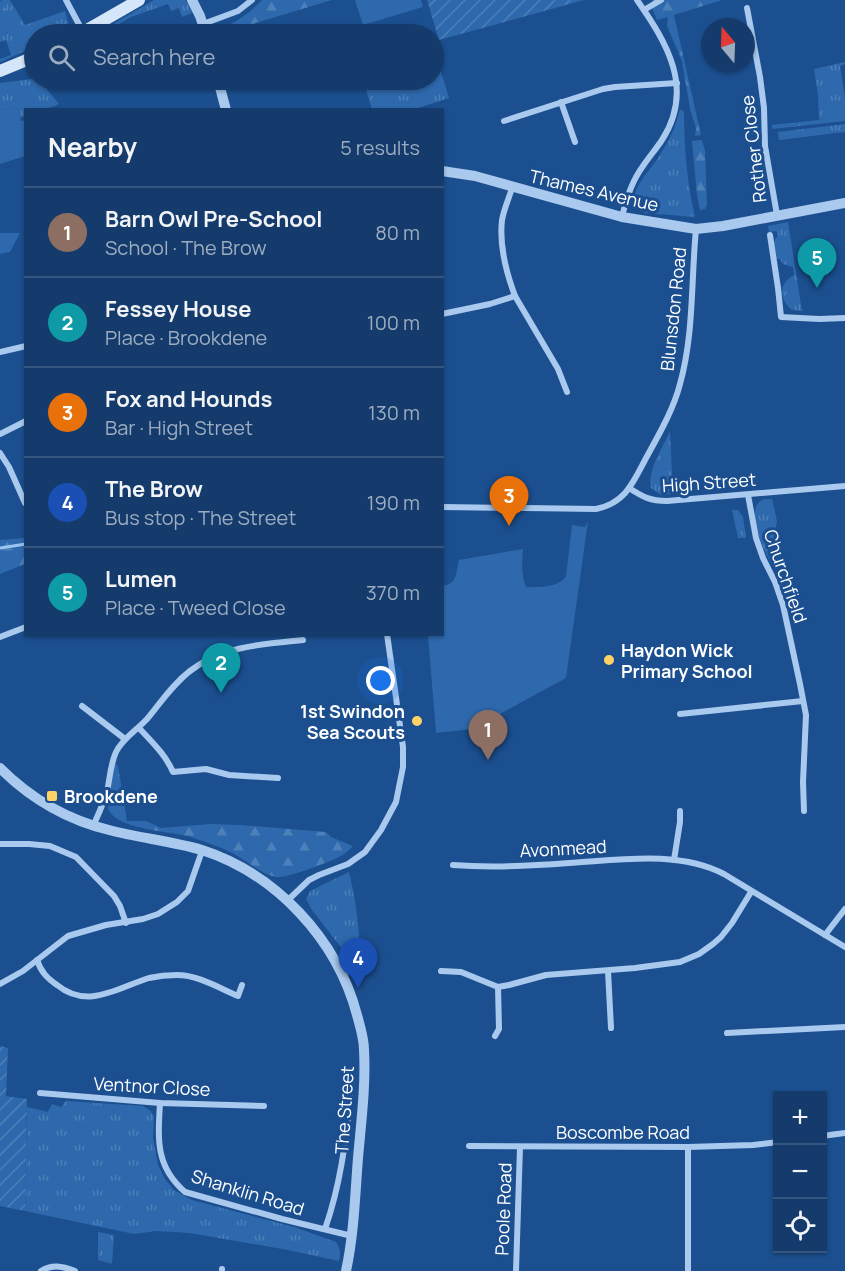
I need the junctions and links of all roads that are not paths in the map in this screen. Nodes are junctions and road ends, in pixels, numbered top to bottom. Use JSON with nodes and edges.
{"nodes":[{"id":1,"x":66,"y":0,"type":"edge"},
{"id":2,"x":139,"y":0,"type":"edge"},
{"id":3,"x":192,"y":0,"type":"edge"},
{"id":4,"x":252,"y":0,"type":"edge"},
{"id":5,"x":637,"y":0,"type":"edge"},
{"id":6,"x":661,"y":0,"type":"edge"},
{"id":7,"x":747,"y":8,"type":"dead end"},
{"id":8,"x":644,"y":10,"type":"junction"},
{"id":9,"x":77,"y":24,"type":"edge"},
{"id":10,"x":99,"y":24,"type":"edge"},
{"id":11,"x":202,"y":24,"type":"edge"},
{"id":12,"x":213,"y":24,"type":"edge"},
{"id":13,"x":24,"y":61,"type":"edge"},
{"id":14,"x":0,"y":71,"type":"edge"},
{"id":15,"x":677,"y":83,"type":"junction"},
{"id":16,"x":221,"y":90,"type":"edge"},
{"id":17,"x":561,"y":102,"type":"junction"},
{"id":18,"x":225,"y":108,"type":"edge"},
{"id":19,"x":504,"y":121,"type":"dead end"},
{"id":20,"x":575,"y":142,"type":"dead end"},
{"id":21,"x":444,"y":171,"type":"edge"},
{"id":22,"x":512,"y":188,"type":"junction"},
{"id":23,"x":845,"y":203,"type":"edge"},
{"id":24,"x":777,"y":215,"type":"junction"},
{"id":25,"x":622,"y":217,"type":"junction"},
{"id":26,"x":696,"y":229,"type":"junction"},
{"id":27,"x":770,"y":235,"type":"dead end"},
{"id":28,"x":515,"y":296,"type":"junction"},
{"id":29,"x":444,"y":314,"type":"edge"},
{"id":30,"x":845,"y":318,"type":"edge"},
{"id":31,"x":24,"y":346,"type":"edge"},
{"id":32,"x":0,"y":352,"type":"edge"},
{"id":33,"x":567,"y":392,"type":"dead end"},
{"id":34,"x":24,"y":422,"type":"edge"},
{"id":35,"x":0,"y":434,"type":"edge"},
{"id":36,"x":0,"y":453,"type":"edge"},
{"id":37,"x":845,"y":486,"type":"edge"},
{"id":38,"x":629,"y":488,"type":"junction"},
{"id":39,"x":748,"y":495,"type":"junction"},
{"id":40,"x":24,"y":502,"type":"edge"},
{"id":41,"x":444,"y":507,"type":"edge"},
{"id":42,"x":24,"y":628,"type":"edge"},
{"id":43,"x":387,"y":636,"type":"edge"},
{"id":44,"x":0,"y":637,"type":"edge"},
{"id":45,"x":303,"y":640,"type":"dead end"},
{"id":46,"x":803,"y":701,"type":"junction"},
{"id":47,"x":82,"y":706,"type":"dead end"},
{"id":48,"x":680,"y":714,"type":"dead end"},
{"id":49,"x":139,"y":728,"type":"junction"},
{"id":50,"x":125,"y":739,"type":"junction"},
{"id":51,"x":0,"y":768,"type":"edge"},
{"id":52,"x":278,"y":777,"type":"dead end"},
{"id":53,"x":680,"y":811,"type":"dead end"},
{"id":54,"x":804,"y":811,"type":"dead end"},
{"id":55,"x":93,"y":826,"type":"junction"},
{"id":56,"x":0,"y":844,"type":"edge"},
{"id":57,"x":202,"y":851,"type":"junction"},
{"id":58,"x":674,"y":860,"type":"junction"},
{"id":59,"x":453,"y":865,"type":"dead end"},
{"id":60,"x":752,"y":892,"type":"junction"},
{"id":61,"x":287,"y":901,"type":"junction"},
{"id":62,"x":845,"y":909,"type":"edge"},
{"id":63,"x":126,"y":923,"type":"junction"},
{"id":64,"x":825,"y":935,"type":"junction"},
{"id":65,"x":845,"y":947,"type":"edge"},
{"id":66,"x":37,"y":960,"type":"junction"},
{"id":67,"x":441,"y":971,"type":"dead end"},
{"id":68,"x":608,"y":971,"type":"junction"},
{"id":69,"x":0,"y":984,"type":"edge"},
{"id":70,"x":242,"y":985,"type":"dead end"},
{"id":71,"x":498,"y":987,"type":"junction"},
{"id":72,"x":845,"y":1027,"type":"edge"},
{"id":73,"x":611,"y":1028,"type":"dead end"},
{"id":74,"x":726,"y":1033,"type":"dead end"},
{"id":75,"x":495,"y":1036,"type":"dead end"},
{"id":76,"x":40,"y":1094,"type":"dead end"},
{"id":77,"x":350,"y":1097,"type":"dead end"},
{"id":78,"x":160,"y":1102,"type":"junction"},
{"id":79,"x":264,"y":1106,"type":"dead end"},
{"id":80,"x":845,"y":1133,"type":"edge"},
{"id":81,"x":827,"y":1135,"type":"edge"},
{"id":82,"x":773,"y":1142,"type":"edge"},
{"id":83,"x":469,"y":1146,"type":"dead end"},
{"id":84,"x":688,"y":1146,"type":"junction"},
{"id":85,"x":520,"y":1147,"type":"junction"},
{"id":86,"x":325,"y":1229,"type":"junction"},
{"id":87,"x":352,"y":1236,"type":"junction"},
{"id":88,"x":41,"y":1271,"type":"edge"},
{"id":89,"x":75,"y":1271,"type":"edge"},
{"id":90,"x":346,"y":1271,"type":"edge"},
{"id":91,"x":516,"y":1271,"type":"edge"},
{"id":92,"x":688,"y":1271,"type":"edge"}],
"edges":[{"from":1,"to":9,"type":"street"},
{"from":2,"to":10,"type":"main road"},
{"from":3,"to":11,"type":"street"},
{"from":4,"to":12,"type":"street"},
{"from":5,"to":8,"type":"street"},
{"from":6,"to":8,"type":"street"},
{"from":7,"to":24,"type":"street","name":"Rother Close"},
{"from":8,"to":15,"type":"street"},
{"from":13,"to":14,"type":"main road"},
{"from":15,"to":17,"type":"street"},
{"from":15,"to":25,"type":"street"},
{"from":16,"to":18,"type":"street"},
{"from":17,"to":19,"type":"street"},
{"from":17,"to":20,"type":"street"},
{"from":21,"to":22,"type":"street","name":"Thames Avenue"},
{"from":22,"to":25,"type":"street","name":"Thames Avenue"},
{"from":22,"to":28,"type":"street"},
{"from":23,"to":24,"type":"street","name":"Thames Avenue"},
{"from":24,"to":26,"type":"street","name":"Thames Avenue"},
{"from":25,"to":26,"type":"street","name":"Thames Avenue"},
{"from":26,"to":38,"type":"street","name":"Blunsdon Road"},
{"from":27,"to":30,"type":"street"},
{"from":28,"to":29,"type":"street"},
{"from":28,"to":33,"type":"street"},
{"from":31,"to":32,"type":"street"},
{"from":34,"to":35,"type":"street"},
{"from":36,"to":40,"type":"street"},
{"from":37,"to":39,"type":"street","name":"High Street"},
{"from":38,"to":39,"type":"street","name":"High Street"},
{"from":38,"to":41,"type":"street"},
{"from":39,"to":46,"type":"street","name":"Churchfield"},
{"from":42,"to":44,"type":"street"},
{"from":43,"to":61,"type":"street"},
{"from":45,"to":49,"type":"street"},
{"from":46,"to":48,"type":"street"},
{"from":46,"to":54,"type":"street","name":"Churchfield"},
{"from":47,"to":50,"type":"street"},
{"from":49,"to":50,"type":"street"},
{"from":49,"to":52,"type":"street"},
{"from":50,"to":55,"type":"street"},
{"from":51,"to":55,"type":"street","name":"The Street"},
{"from":53,"to":58,"type":"street"},
{"from":55,"to":57,"type":"street","name":"The Street"},
{"from":56,"to":63,"type":"street"},
{"from":57,"to":61,"type":"street","name":"The Street"},
{"from":57,"to":63,"type":"street"},
{"from":58,"to":59,"type":"street","name":"Avonmead"},
{"from":58,"to":60,"type":"street","name":"Avonmead"},
{"from":60,"to":64,"type":"street","name":"Avonmead"},
{"from":60,"to":68,"type":"street"},
{"from":61,"to":87,"type":"street","name":"The Street"},
{"from":62,"to":64,"type":"street"},
{"from":63,"to":66,"type":"street"},
{"from":64,"to":65,"type":"street","name":"Avonmead"},
{"from":66,"to":69,"type":"street"},
{"from":66,"to":70,"type":"street"},
{"from":67,"to":71,"type":"street"},
{"from":68,"to":71,"type":"street"},
{"from":68,"to":73,"type":"street"},
{"from":71,"to":75,"type":"street"},
{"from":72,"to":74,"type":"street"},
{"from":76,"to":78,"type":"street","name":"Ventnor Close"},
{"from":77,"to":86,"type":"street","name":"Shanklin Road"},
{"from":78,"to":79,"type":"street","name":"Ventnor Close"},
{"from":78,"to":86,"type":"street","name":"Shanklin Road"},
{"from":80,"to":81,"type":"street"},
{"from":82,"to":84,"type":"street","name":"Boscombe Road"},
{"from":83,"to":85,"type":"street","name":"Boscombe Road"},
{"from":84,"to":85,"type":"street","name":"Boscombe Road"},
{"from":84,"to":92,"type":"street"},
{"from":85,"to":91,"type":"street","name":"Poole Road"},
{"from":86,"to":87,"type":"street","name":"Shanklin Road"},
{"from":87,"to":90,"type":"street","name":"The Street"},
{"from":88,"to":89,"type":"street"}]}
